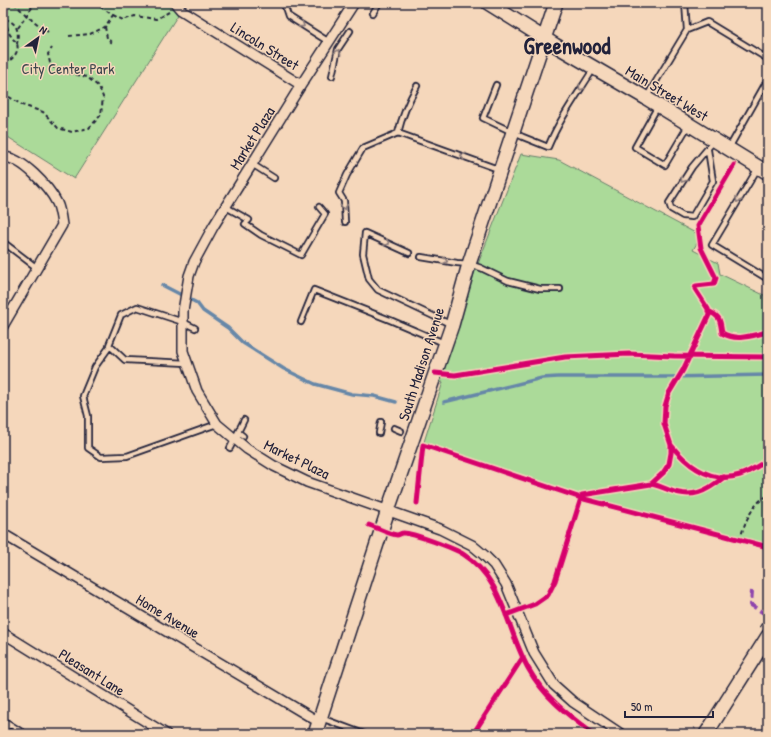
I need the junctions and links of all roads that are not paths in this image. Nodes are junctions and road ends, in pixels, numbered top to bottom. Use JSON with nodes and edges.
{"nodes":[{"id":1,"x":286,"y":3,"type":"edge"},
{"id":2,"x":354,"y":3,"type":"edge"},
{"id":3,"x":488,"y":3,"type":"edge"},
{"id":4,"x":556,"y":3,"type":"edge"},
{"id":5,"x":685,"y":3,"type":"edge"},
{"id":6,"x":176,"y":4,"type":"edge"},
{"id":7,"x":376,"y":4,"type":"edge"},
{"id":8,"x":373,"y":13,"type":"dead end"},
{"id":9,"x":687,"y":30,"type":"junction"},
{"id":10,"x":350,"y":31,"type":"dead end"},
{"id":11,"x":544,"y":37,"type":"junction"},
{"id":12,"x":329,"y":42,"type":"junction"},
{"id":13,"x":768,"y":59,"type":"edge"},
{"id":14,"x":594,"y":68,"type":"junction"},
{"id":15,"x":332,"y":76,"type":"dead end"},
{"id":16,"x":768,"y":79,"type":"edge"},
{"id":17,"x":300,"y":85,"type":"junction"},
{"id":18,"x":496,"y":85,"type":"dead end"},
{"id":19,"x":417,"y":86,"type":"dead end"},
{"id":20,"x":646,"y":98,"type":"junction"},
{"id":21,"x":658,"y":106,"type":"junction"},
{"id":22,"x":689,"y":124,"type":"junction"},
{"id":23,"x":514,"y":132,"type":"junction"},
{"id":24,"x":398,"y":133,"type":"junction"},
{"id":25,"x":711,"y":145,"type":"junction"},
{"id":26,"x":728,"y":149,"type":"junction"},
{"id":27,"x":3,"y":157,"type":"edge"},
{"id":28,"x":252,"y":164,"type":"junction"},
{"id":29,"x":500,"y":170,"type":"junction"},
{"id":30,"x":763,"y":170,"type":"edge"},
{"id":31,"x":274,"y":178,"type":"dead end"},
{"id":32,"x":226,"y":207,"type":"junction"},
{"id":33,"x":319,"y":207,"type":"dead end"},
{"id":34,"x":345,"y":222,"type":"dead end"},
{"id":35,"x":3,"y":242,"type":"edge"},
{"id":36,"x":409,"y":253,"type":"dead end"},
{"id":37,"x":421,"y":257,"type":"dead end"},
{"id":38,"x":469,"y":264,"type":"junction"},
{"id":39,"x":37,"y":268,"type":"junction"},
{"id":40,"x":768,"y":279,"type":"edge"},
{"id":41,"x":560,"y":290,"type":"dead end"},
{"id":42,"x":183,"y":322,"type":"junction"},
{"id":43,"x":301,"y":322,"type":"dead end"},
{"id":44,"x":452,"y":325,"type":"junction"},
{"id":45,"x":3,"y":326,"type":"edge"},
{"id":46,"x":196,"y":328,"type":"dead end"},
{"id":47,"x":445,"y":343,"type":"junction"},
{"id":48,"x":110,"y":346,"type":"junction"},
{"id":49,"x":187,"y":363,"type":"junction"},
{"id":50,"x":244,"y":420,"type":"dead end"},
{"id":51,"x":381,"y":422,"type":"dead end"},
{"id":52,"x":217,"y":424,"type":"junction"},
{"id":53,"x":394,"y":428,"type":"dead end"},
{"id":54,"x":401,"y":431,"type":"dead end"},
{"id":55,"x":379,"y":433,"type":"dead end"},
{"id":56,"x":239,"y":435,"type":"junction"},
{"id":57,"x":230,"y":448,"type":"dead end"},
{"id":58,"x":388,"y":510,"type":"junction"},
{"id":59,"x":3,"y":534,"type":"edge"},
{"id":60,"x":3,"y":633,"type":"edge"},
{"id":61,"x":768,"y":636,"type":"edge"},
{"id":62,"x":3,"y":720,"type":"edge"},
{"id":63,"x":9,"y":724,"type":"junction"},
{"id":64,"x":317,"y":728,"type":"edge"},
{"id":65,"x":3,"y":733,"type":"edge"},
{"id":66,"x":25,"y":734,"type":"edge"},
{"id":67,"x":166,"y":734,"type":"edge"},
{"id":68,"x":364,"y":734,"type":"edge"},
{"id":69,"x":621,"y":734,"type":"edge"},
{"id":70,"x":706,"y":734,"type":"edge"}],
"edges":[{"from":1,"to":12,"type":"lane","one_way":true},
{"from":2,"to":12,"type":"street","name":"Market Plaza"},
{"from":3,"to":11,"type":"main road","name":"Main Street West"},
{"from":4,"to":11,"type":"main road","name":"South Madison Avenue"},
{"from":5,"to":9,"type":"lane"},
{"from":6,"to":17,"type":"street","name":"Lincoln Street"},
{"from":7,"to":8,"type":"lane"},
{"from":9,"to":13,"type":"lane"},
{"from":9,"to":20,"type":"lane"},
{"from":15,"to":10,"type":"lane","one_way":true},
{"from":11,"to":14,"type":"main road","name":"Main Street West"},
{"from":11,"to":23,"type":"main road","name":"South Madison Avenue"},
{"from":12,"to":17,"type":"street","name":"Market Plaza"},
{"from":14,"to":20,"type":"main road","name":"Main Street West"},
{"from":14,"to":23,"type":"lane","one_way":true},
{"from":16,"to":26,"type":"lane"},
{"from":17,"to":28,"type":"street","name":"Market Plaza"},
{"from":18,"to":23,"type":"lane"},
{"from":19,"to":24,"type":"lane"},
{"from":20,"to":21,"type":"main road","name":"Main Street West"},
{"from":21,"to":22,"type":"main road","name":"Main Street West"},
{"from":21,"to":22,"type":"lane"},
{"from":22,"to":25,"type":"main road","name":"Main Street West"},
{"from":23,"to":29,"type":"main road","name":"South Madison Avenue"},
{"from":29,"to":24,"type":"lane","one_way":true},
{"from":24,"to":34,"type":"lane","one_way":true},
{"from":25,"to":25,"type":"lane","one_way":true},
{"from":25,"to":26,"type":"main road","name":"Main Street West"},
{"from":26,"to":30,"type":"main road","name":"Main Street West"},
{"from":27,"to":39,"type":"street"},
{"from":28,"to":31,"type":"lane"},
{"from":28,"to":32,"type":"street","name":"Market Plaza"},
{"from":29,"to":38,"type":"main road","name":"South Madison Avenue"},
{"from":30,"to":40,"type":"lane","one_way":true},
{"from":32,"to":33,"type":"lane"},
{"from":32,"to":42,"type":"street","name":"Market Plaza"},
{"from":35,"to":39,"type":"lane"},
{"from":44,"to":36,"type":"lane","one_way":true},
{"from":37,"to":38,"type":"lane","one_way":true},
{"from":38,"to":41,"type":"lane"},
{"from":38,"to":44,"type":"main road","name":"South Madison Avenue"},
{"from":39,"to":45,"type":"street"},
{"from":42,"to":46,"type":"lane"},
{"from":42,"to":48,"type":"lane"},
{"from":42,"to":49,"type":"street","name":"Market Plaza"},
{"from":43,"to":47,"type":"lane"},
{"from":44,"to":47,"type":"main road","name":"South Madison Avenue"},
{"from":47,"to":58,"type":"main road","name":"South Madison Avenue"},
{"from":48,"to":49,"type":"lane"},
{"from":48,"to":52,"type":"lane"},
{"from":49,"to":52,"type":"street","name":"Market Plaza"},
{"from":50,"to":56,"type":"lane"},
{"from":51,"to":55,"type":"lane"},
{"from":52,"to":56,"type":"street","name":"Market Plaza"},
{"from":53,"to":54,"type":"lane"},
{"from":56,"to":57,"type":"lane"},
{"from":56,"to":58,"type":"street","name":"Market Plaza"},
{"from":58,"to":64,"type":"main road","name":"South Madison Avenue"},
{"from":58,"to":69,"type":"street","name":"Market Plaza"},
{"from":59,"to":64,"type":"street","name":"Home Avenue"},
{"from":60,"to":67,"type":"street","name":"Pleasant Lane"},
{"from":61,"to":70,"type":"main road"},
{"from":62,"to":63,"type":"lane"},
{"from":63,"to":65,"type":"lane"},
{"from":63,"to":66,"type":"lane"},
{"from":64,"to":68,"type":"lane"}]}
